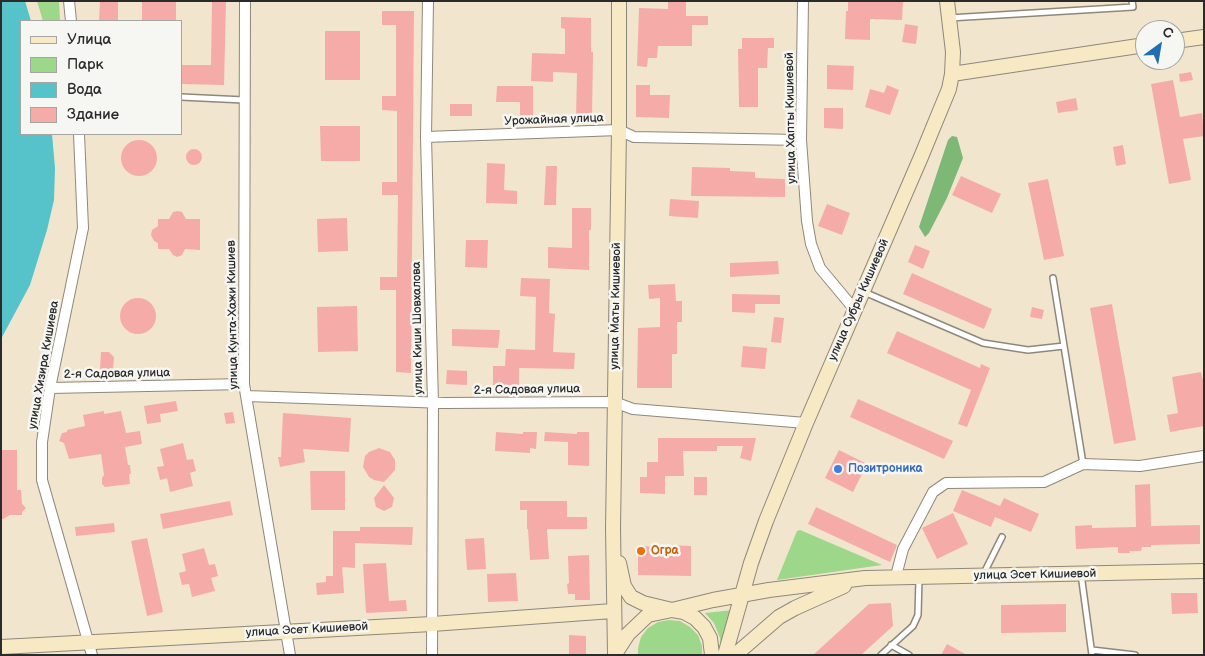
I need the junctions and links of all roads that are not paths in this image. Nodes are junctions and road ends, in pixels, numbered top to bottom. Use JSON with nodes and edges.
{"nodes":[{"id":1,"x":69,"y":1,"type":"edge"},
{"id":2,"x":246,"y":1,"type":"edge"},
{"id":3,"x":428,"y":1,"type":"edge"},
{"id":4,"x":619,"y":1,"type":"edge"},
{"id":5,"x":803,"y":1,"type":"edge"},
{"id":6,"x":947,"y":1,"type":"edge"},
{"id":7,"x":1132,"y":1,"type":"edge"},
{"id":8,"x":949,"y":18,"type":"junction"},
{"id":9,"x":70,"y":20,"type":"edge"},
{"id":10,"x":1204,"y":37,"type":"edge"},
{"id":11,"x":1185,"y":40,"type":"edge"},
{"id":12,"x":1135,"y":47,"type":"edge"},
{"id":13,"x":952,"y":74,"type":"junction"},
{"id":14,"x":182,"y":97,"type":"edge"},
{"id":15,"x":245,"y":100,"type":"junction"},
{"id":16,"x":619,"y":130,"type":"junction"},
{"id":17,"x":79,"y":135,"type":"edge"},
{"id":18,"x":426,"y":137,"type":"junction"},
{"id":19,"x":801,"y":140,"type":"junction"},
{"id":20,"x":1053,"y":278,"type":"dead end"},
{"id":21,"x":863,"y":292,"type":"junction"},
{"id":22,"x":855,"y":310,"type":"junction"},
{"id":23,"x":1064,"y":346,"type":"junction"},
{"id":24,"x":244,"y":384,"type":"junction"},
{"id":25,"x":50,"y":388,"type":"junction"},
{"id":26,"x":247,"y":396,"type":"junction"},
{"id":27,"x":614,"y":402,"type":"junction"},
{"id":28,"x":433,"y":403,"type":"junction"},
{"id":29,"x":806,"y":423,"type":"junction"},
{"id":30,"x":1204,"y":456,"type":"edge"},
{"id":31,"x":1083,"y":464,"type":"junction"},
{"id":32,"x":613,"y":528,"type":"junction"},
{"id":33,"x":1002,"y":537,"type":"dead end"},
{"id":34,"x":1204,"y":572,"type":"edge"},
{"id":35,"x":1081,"y":574,"type":"junction"},
{"id":36,"x":896,"y":576,"type":"junction"},
{"id":37,"x":919,"y":576,"type":"junction"},
{"id":38,"x":983,"y":576,"type":"junction"},
{"id":39,"x":865,"y":578,"type":"junction"},
{"id":40,"x":742,"y":595,"type":"junction"},
{"id":41,"x":672,"y":610,"type":"junction"},
{"id":42,"x":613,"y":611,"type":"junction"},
{"id":43,"x":432,"y":624,"type":"junction"},
{"id":44,"x":285,"y":631,"type":"junction"},
{"id":45,"x":891,"y":645,"type":"junction"},
{"id":46,"x":1,"y":647,"type":"edge"},
{"id":47,"x":91,"y":648,"type":"edge"},
{"id":48,"x":1092,"y":653,"type":"edge"},
{"id":49,"x":615,"y":654,"type":"edge"},
{"id":50,"x":290,"y":655,"type":"edge"},
{"id":51,"x":432,"y":655,"type":"edge"},
{"id":52,"x":712,"y":655,"type":"edge"},
{"id":53,"x":725,"y":655,"type":"edge"},
{"id":54,"x":735,"y":655,"type":"edge"},
{"id":55,"x":880,"y":655,"type":"edge"},
{"id":56,"x":909,"y":655,"type":"edge"},
{"id":57,"x":1135,"y":655,"type":"edge"}],
"edges":[{"from":1,"to":9,"type":"street"},
{"from":2,"to":15,"type":"street","name":"улица Кунта-Хажи Кишиев"},
{"from":3,"to":18,"type":"street","name":"улица Киши Шовхалова"},
{"from":4,"to":16,"type":"main road","name":"улица Маты Кишиевой"},
{"from":5,"to":19,"type":"street","name":"улица Хапты Кишиевой"},
{"from":6,"to":8,"type":"main road","name":"улица Субры Кишиевой"},
{"from":7,"to":8,"type":"lane"},
{"from":8,"to":13,"type":"main road","name":"улица Субры Кишиевой"},
{"from":10,"to":11,"type":"main road"},
{"from":12,"to":13,"type":"main road"},
{"from":13,"to":21,"type":"main road","name":"улица Субры Кишиевой"},
{"from":14,"to":15,"type":"lane"},
{"from":15,"to":24,"type":"street","name":"улица Кунта-Хажи Кишиев"},
{"from":16,"to":18,"type":"street","name":"Урожайная улица"},
{"from":16,"to":19,"type":"street","name":"Урожайная улица"},
{"from":16,"to":27,"type":"main road","name":"улица Маты Кишиевой"},
{"from":17,"to":25,"type":"street","name":"улица Хизира Кишиева"},
{"from":18,"to":28,"type":"street","name":"улица Киши Шовхалова"},
{"from":19,"to":22,"type":"street","name":"улица Хапты Кишиевой"},
{"from":20,"to":23,"type":"lane"},
{"from":21,"to":22,"type":"main road","name":"улица Субры Кишиевой"},
{"from":21,"to":23,"type":"lane"},
{"from":22,"to":29,"type":"main road","name":"улица Субры Кишиевой"},
{"from":23,"to":31,"type":"lane"},
{"from":24,"to":25,"type":"street","name":"2-я Садовая улица"},
{"from":24,"to":26,"type":"street","name":"улица Кунта-Хажи Кишиев"},
{"from":25,"to":47,"type":"street","name":"улица Хизира Кишиева"},
{"from":26,"to":28,"type":"street","name":"2-я Садовая улица"},
{"from":26,"to":44,"type":"street","name":"улица Кунта-Хажи Кишиев"},
{"from":27,"to":28,"type":"street","name":"2-я Садовая улица"},
{"from":27,"to":29,"type":"street","name":"2-я Садовая улица"},
{"from":27,"to":32,"type":"main road","name":"улица Маты Кишиевой"},
{"from":28,"to":43,"type":"street","name":"улица Киши Шовхалова"},
{"from":29,"to":40,"type":"main road","name":"улица Субры Кишиевой"},
{"from":30,"to":31,"type":"street"},
{"from":31,"to":36,"type":"street"},
{"from":32,"to":41,"type":"main road"},
{"from":32,"to":42,"type":"main road","name":"улица Маты Кишиевой"},
{"from":33,"to":38,"type":"lane"},
{"from":34,"to":35,"type":"main road","name":"улица Эсет Кишиевой"},
{"from":35,"to":38,"type":"main road","name":"улица Эсет Кишиевой"},
{"from":35,"to":48,"type":"lane"},
{"from":36,"to":37,"type":"main road","name":"улица Эсет Кишиевой"},
{"from":36,"to":39,"type":"main road","name":"улица Эсет Кишиевой"},
{"from":37,"to":38,"type":"main road","name":"улица Эсет Кишиевой"},
{"from":37,"to":45,"type":"lane"},
{"from":39,"to":40,"type":"main road"},
{"from":39,"to":54,"type":"main road"},
{"from":40,"to":41,"type":"main road"},
{"from":40,"to":53,"type":"main road","name":"улица Субры Кишиевой"},
{"from":41,"to":49,"type":"main road"},
{"from":41,"to":52,"type":"main road"},
{"from":42,"to":43,"type":"main road","name":"улица Эсет Кишиевой"},
{"from":42,"to":49,"type":"main road","name":"улица Маты Кишиевой"},
{"from":43,"to":44,"type":"main road","name":"улица Эсет Кишиевой"},
{"from":43,"to":51,"type":"street","name":"улица Киши Шовхалова"},
{"from":44,"to":47,"type":"main road","name":"улица Эсет Кишиевой"},
{"from":44,"to":50,"type":"street","name":"улица Кунта-Хажи Кишиев"},
{"from":45,"to":55,"type":"lane"},
{"from":45,"to":56,"type":"lane"},
{"from":46,"to":47,"type":"main road","name":"улица Эсет Кишиевой"},
{"from":48,"to":57,"type":"lane"}]}
